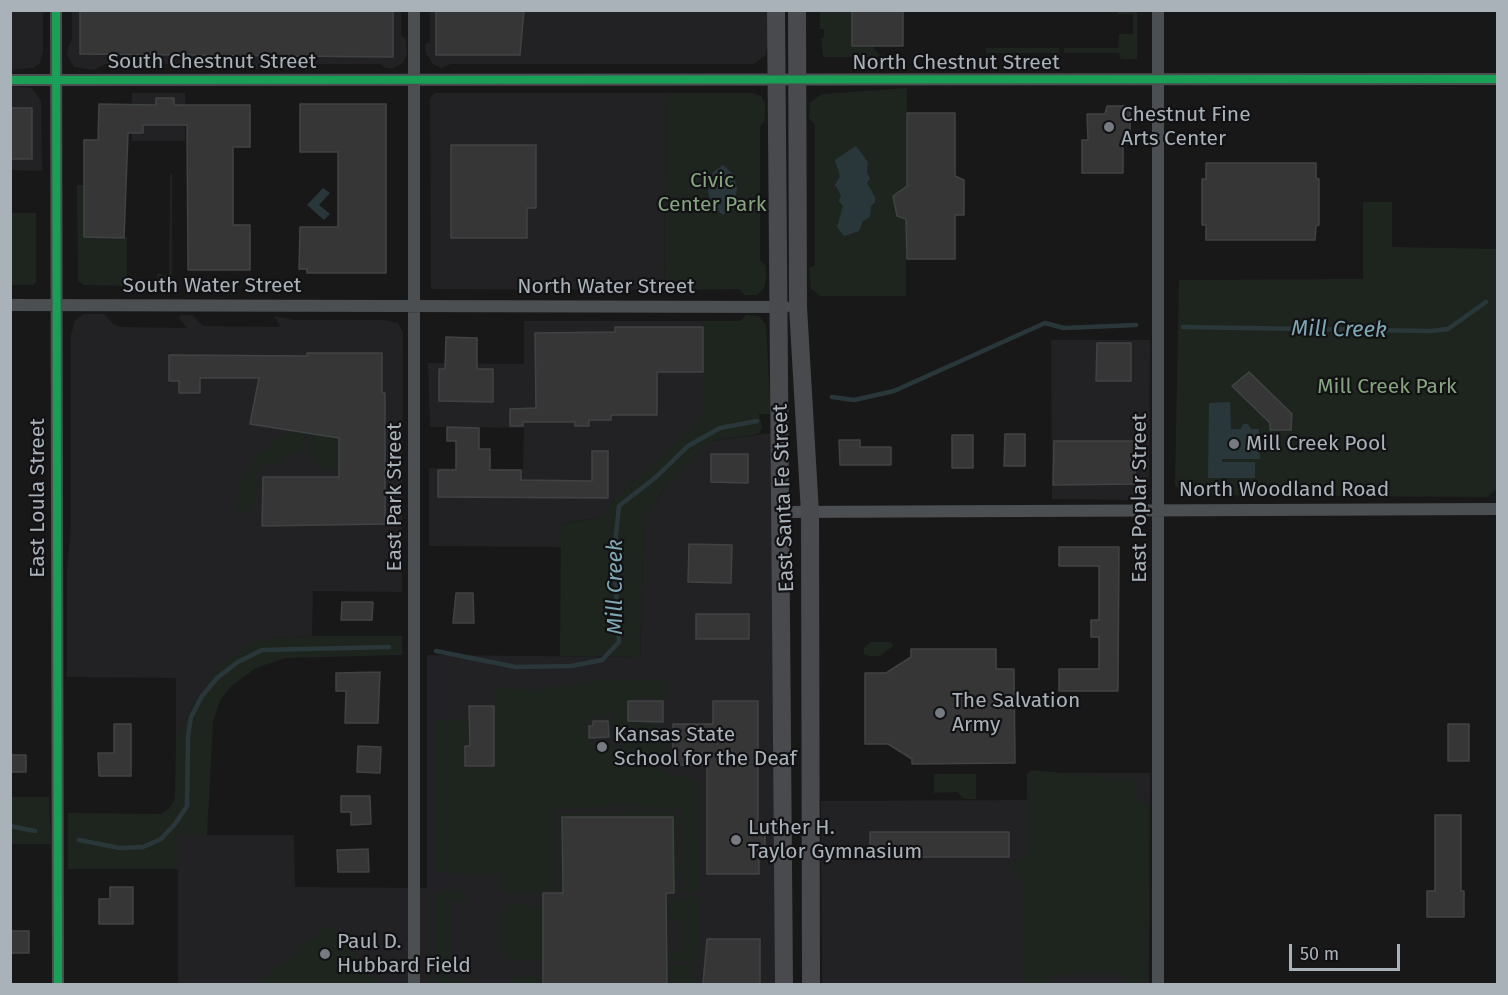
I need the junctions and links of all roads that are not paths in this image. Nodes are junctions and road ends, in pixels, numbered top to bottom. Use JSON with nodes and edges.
{"nodes":[{"id":1,"x":56,"y":10,"type":"edge"},
{"id":2,"x":414,"y":10,"type":"edge"},
{"id":3,"x":776,"y":10,"type":"edge"},
{"id":4,"x":797,"y":10,"type":"edge"},
{"id":5,"x":1158,"y":10,"type":"edge"},
{"id":6,"x":1497,"y":79,"type":"edge"},
{"id":7,"x":10,"y":80,"type":"edge"},
{"id":8,"x":56,"y":80,"type":"junction"},
{"id":9,"x":414,"y":80,"type":"junction"},
{"id":10,"x":1158,"y":80,"type":"junction"},
{"id":11,"x":776,"y":81,"type":"junction"},
{"id":12,"x":798,"y":81,"type":"junction"},
{"id":13,"x":10,"y":305,"type":"edge"},
{"id":14,"x":56,"y":305,"type":"junction"},
{"id":15,"x":414,"y":307,"type":"junction"},
{"id":16,"x":776,"y":307,"type":"junction"},
{"id":17,"x":798,"y":307,"type":"junction"},
{"id":18,"x":1497,"y":509,"type":"edge"},
{"id":19,"x":1160,"y":510,"type":"junction"},
{"id":20,"x":782,"y":512,"type":"junction"},
{"id":21,"x":810,"y":513,"type":"junction"},
{"id":22,"x":783,"y":675,"type":"junction"},
{"id":23,"x":810,"y":675,"type":"junction"},
{"id":24,"x":58,"y":984,"type":"edge"},
{"id":25,"x":414,"y":984,"type":"edge"},
{"id":26,"x":784,"y":984,"type":"edge"},
{"id":27,"x":812,"y":984,"type":"edge"},
{"id":28,"x":1158,"y":984,"type":"edge"}],
"edges":[{"from":1,"to":8,"type":"street","name":"East Loula Street"},
{"from":2,"to":9,"type":"street","name":"East Park Street"},
{"from":3,"to":11,"type":"main road","name":"East Santa Fe Street"},
{"from":4,"to":12,"type":"main road","name":"East Santa Fe Street"},
{"from":5,"to":10,"type":"street","name":"East Poplar Street"},
{"from":6,"to":10,"type":"street","name":"North Chestnut Street"},
{"from":7,"to":8,"type":"street","name":"South Chestnut Street"},
{"from":8,"to":9,"type":"street","name":"South Chestnut Street"},
{"from":8,"to":14,"type":"street","name":"East Loula Street"},
{"from":9,"to":11,"type":"street","name":"North Chestnut Street"},
{"from":9,"to":15,"type":"street","name":"East Park Street"},
{"from":10,"to":12,"type":"street","name":"North Chestnut Street"},
{"from":10,"to":19,"type":"street","name":"East Poplar Street"},
{"from":11,"to":12,"type":"street","name":"North Chestnut Street"},
{"from":11,"to":16,"type":"main road","name":"East Santa Fe Street"},
{"from":12,"to":17,"type":"main road","name":"East Santa Fe Street"},
{"from":13,"to":14,"type":"street","name":"South Water Street"},
{"from":14,"to":15,"type":"street","name":"South Water Street"},
{"from":14,"to":24,"type":"street","name":"East Loula Street"},
{"from":15,"to":16,"type":"street","name":"North Water Street"},
{"from":15,"to":25,"type":"street","name":"East Park Street"},
{"from":16,"to":17,"type":"street","name":"North Water Street"},
{"from":16,"to":20,"type":"main road","name":"East Santa Fe Street"},
{"from":17,"to":21,"type":"main road","name":"East Santa Fe Street"},
{"from":18,"to":19,"type":"street","name":"North Woodland Road"},
{"from":19,"to":21,"type":"street","name":"North Woodland Road"},
{"from":19,"to":28,"type":"street","name":"East Poplar Street"},
{"from":20,"to":21,"type":"street","name":"North Woodland Road"},
{"from":20,"to":22,"type":"main road","name":"East Santa Fe Street"},
{"from":21,"to":23,"type":"main road","name":"East Santa Fe Street"},
{"from":22,"to":23,"type":"main road"},
{"from":22,"to":26,"type":"main road","name":"East Santa Fe Street"},
{"from":23,"to":27,"type":"main road","name":"East Santa Fe Street"}]}
